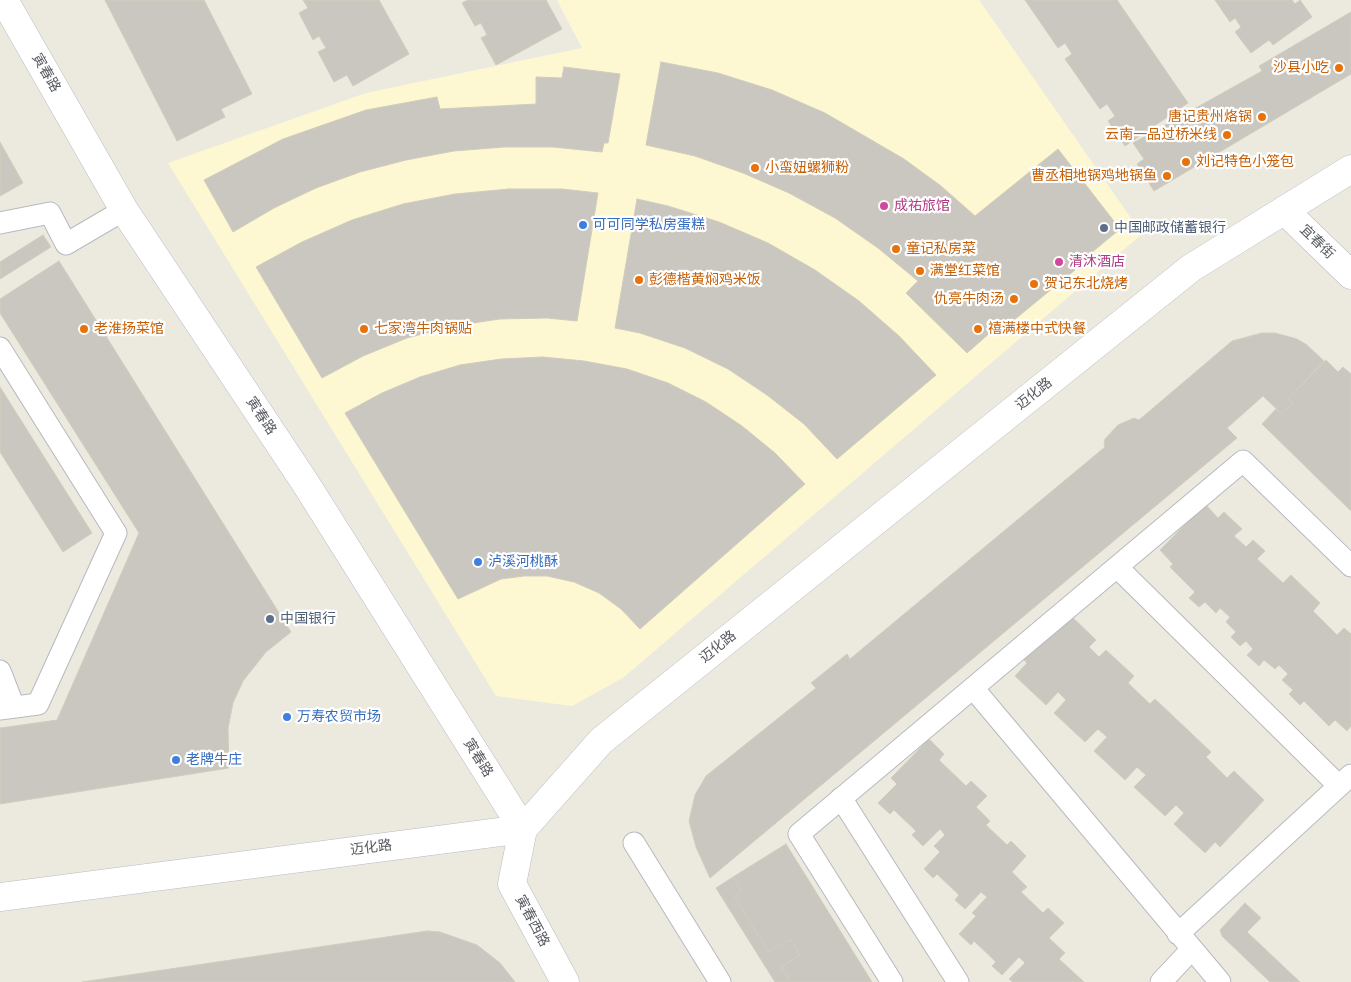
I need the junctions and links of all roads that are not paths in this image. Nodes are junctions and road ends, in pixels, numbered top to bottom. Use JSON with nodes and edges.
{"nodes":[{"id":1,"x":4,"y":0,"type":"edge"},
{"id":2,"x":1351,"y":169,"type":"edge"},
{"id":3,"x":124,"y":210,"type":"junction"},
{"id":4,"x":1284,"y":210,"type":"junction"},
{"id":5,"x":0,"y":223,"type":"edge"},
{"id":6,"x":1351,"y":275,"type":"edge"},
{"id":7,"x":0,"y":348,"type":"edge"},
{"id":8,"x":1351,"y":566,"type":"edge"},
{"id":9,"x":1117,"y":567,"type":"junction"},
{"id":10,"x":0,"y":671,"type":"edge"},
{"id":11,"x":974,"y":688,"type":"junction"},
{"id":12,"x":7,"y":708,"type":"edge"},
{"id":13,"x":1345,"y":780,"type":"edge"},
{"id":14,"x":841,"y":798,"type":"junction"},
{"id":15,"x":522,"y":829,"type":"junction"},
{"id":16,"x":634,"y":844,"type":"dead end"},
{"id":17,"x":0,"y":897,"type":"edge"},
{"id":18,"x":1185,"y":942,"type":"junction"},
{"id":19,"x":565,"y":982,"type":"edge"},
{"id":20,"x":720,"y":982,"type":"edge"},
{"id":21,"x":892,"y":982,"type":"edge"},
{"id":22,"x":958,"y":982,"type":"edge"},
{"id":23,"x":1161,"y":982,"type":"edge"},
{"id":24,"x":1220,"y":982,"type":"edge"}],
"edges":[{"from":1,"to":3,"type":"street","name":"寅春路"},
{"from":2,"to":4,"type":"street","name":"迈化路"},
{"from":3,"to":5,"type":"lane"},
{"from":3,"to":15,"type":"street","name":"寅春路"},
{"from":4,"to":6,"type":"street","name":"宜春街"},
{"from":4,"to":15,"type":"street","name":"迈化路"},
{"from":7,"to":12,"type":"lane"},
{"from":8,"to":9,"type":"lane"},
{"from":9,"to":11,"type":"lane"},
{"from":9,"to":13,"type":"lane"},
{"from":10,"to":12,"type":"lane"},
{"from":11,"to":14,"type":"lane"},
{"from":11,"to":18,"type":"lane"},
{"from":13,"to":18,"type":"lane"},
{"from":14,"to":21,"type":"lane"},
{"from":14,"to":22,"type":"lane"},
{"from":15,"to":17,"type":"street","name":"迈化路"},
{"from":15,"to":19,"type":"street","name":"寅春西路"},
{"from":16,"to":20,"type":"lane"},
{"from":18,"to":23,"type":"lane"},
{"from":18,"to":24,"type":"lane"}]}
